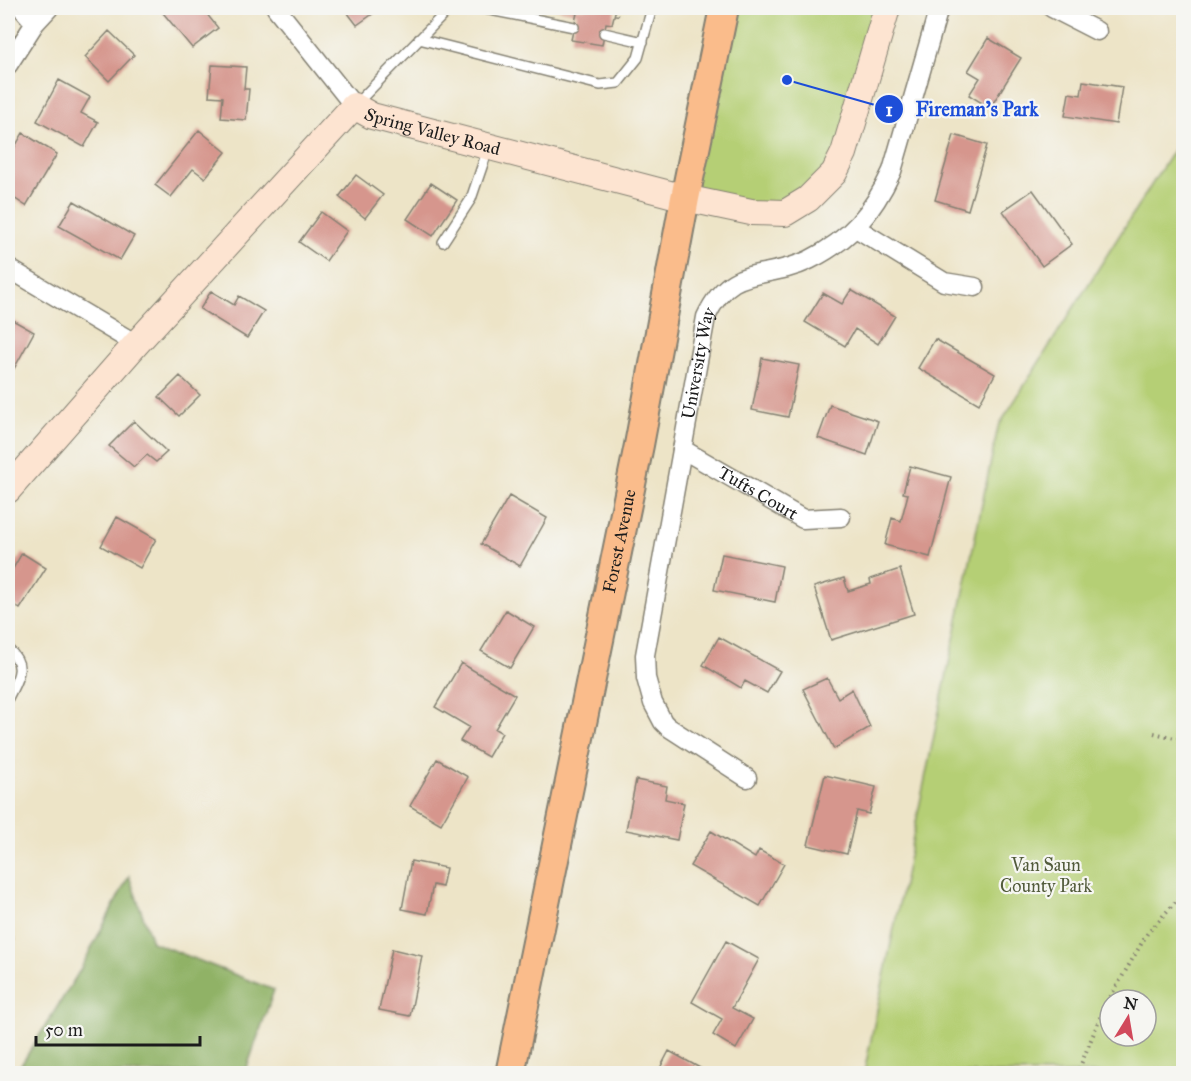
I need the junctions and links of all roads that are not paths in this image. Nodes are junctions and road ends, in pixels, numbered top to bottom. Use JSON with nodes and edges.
{"nodes":[{"id":1,"x":22,"y":8,"type":"edge"},
{"id":2,"x":49,"y":8,"type":"edge"},
{"id":3,"x":276,"y":8,"type":"edge"},
{"id":4,"x":450,"y":8,"type":"edge"},
{"id":5,"x":480,"y":8,"type":"edge"},
{"id":6,"x":652,"y":8,"type":"edge"},
{"id":7,"x":724,"y":8,"type":"edge"},
{"id":8,"x":887,"y":8,"type":"edge"},
{"id":9,"x":939,"y":8,"type":"edge"},
{"id":10,"x":1052,"y":8,"type":"edge"},
{"id":11,"x":34,"y":23,"type":"junction"},
{"id":12,"x":574,"y":27,"type":"dead end"},
{"id":13,"x":1097,"y":31,"type":"dead end"},
{"id":14,"x":604,"y":33,"type":"dead end"},
{"id":15,"x":419,"y":39,"type":"junction"},
{"id":16,"x":643,"y":42,"type":"junction"},
{"id":17,"x":8,"y":65,"type":"edge"},
{"id":18,"x":354,"y":106,"type":"junction"},
{"id":19,"x":488,"y":147,"type":"junction"},
{"id":20,"x":685,"y":198,"type":"junction"},
{"id":21,"x":856,"y":228,"type":"junction"},
{"id":22,"x":443,"y":242,"type":"dead end"},
{"id":23,"x":8,"y":268,"type":"edge"},
{"id":24,"x":975,"y":287,"type":"dead end"},
{"id":25,"x":135,"y":344,"type":"junction"},
{"id":26,"x":682,"y":449,"type":"junction"},
{"id":27,"x":8,"y":490,"type":"edge"},
{"id":28,"x":841,"y":517,"type":"dead end"},
{"id":29,"x":8,"y":649,"type":"edge"},
{"id":30,"x":8,"y":698,"type":"edge"},
{"id":31,"x":747,"y":778,"type":"dead end"},
{"id":32,"x":510,"y":1074,"type":"edge"}],
"edges":[{"from":1,"to":11,"type":"street"},
{"from":2,"to":11,"type":"street"},
{"from":3,"to":18,"type":"street"},
{"from":4,"to":15,"type":"lane"},
{"from":5,"to":12,"type":"lane"},
{"from":6,"to":16,"type":"lane"},
{"from":7,"to":20,"type":"main road","name":"Forest Avenue"},
{"from":8,"to":20,"type":"street","name":"Spring Valley Road"},
{"from":9,"to":21,"type":"street","name":"University Way"},
{"from":10,"to":13,"type":"street"},
{"from":11,"to":17,"type":"street"},
{"from":14,"to":16,"type":"lane"},
{"from":15,"to":16,"type":"lane"},
{"from":15,"to":18,"type":"lane"},
{"from":18,"to":19,"type":"street","name":"Spring Valley Road"},
{"from":18,"to":25,"type":"street","name":"Spring Valley Road"},
{"from":19,"to":20,"type":"street","name":"Spring Valley Road"},
{"from":19,"to":22,"type":"lane"},
{"from":20,"to":32,"type":"main road","name":"Forest Avenue"},
{"from":21,"to":24,"type":"street"},
{"from":21,"to":26,"type":"street","name":"University Way"},
{"from":23,"to":25,"type":"street"},
{"from":25,"to":27,"type":"street","name":"Spring Valley Road"},
{"from":26,"to":28,"type":"street","name":"Tufts Court"},
{"from":26,"to":31,"type":"street","name":"University Way"},
{"from":29,"to":30,"type":"lane"}]}
